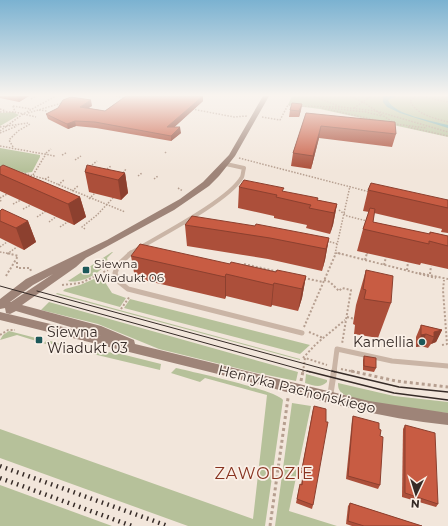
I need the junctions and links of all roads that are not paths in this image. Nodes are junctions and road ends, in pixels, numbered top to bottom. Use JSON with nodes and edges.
{"nodes":[{"id":1,"x":252,"y":121,"type":"edge"},
{"id":2,"x":228,"y":161,"type":"junction"},
{"id":3,"x":3,"y":310,"type":"edge"},
{"id":4,"x":302,"y":333,"type":"road end"},
{"id":5,"x":448,"y":366,"type":"edge"},
{"id":6,"x":330,"y":398,"type":"junction"},
{"id":7,"x":448,"y":420,"type":"edge"}],
"edges":[{"from":1,"to":2,"type":"street"},
{"from":2,"to":3,"type":"street"},
{"from":2,"to":4,"type":"lane"},
{"from":3,"to":6,"type":"street","name":"Henryka Pachońskiego"},
{"from":5,"to":6,"type":"lane"},
{"from":6,"to":7,"type":"street","name":"Henryka Pachońskiego"}]}
